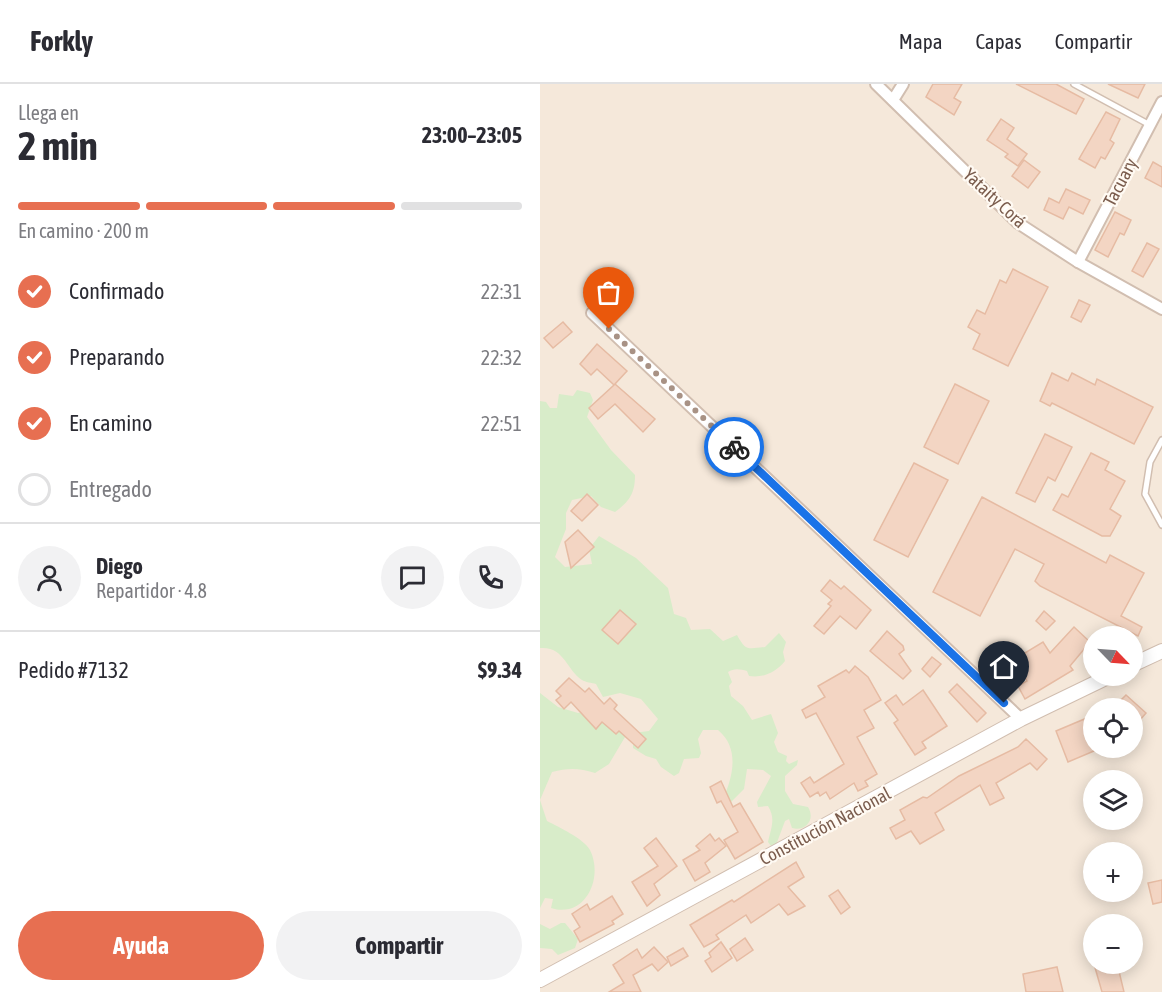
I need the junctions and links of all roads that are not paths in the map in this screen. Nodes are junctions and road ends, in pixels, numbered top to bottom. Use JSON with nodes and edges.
{"nodes":[{"id":1,"x":876,"y":84,"type":"edge"},
{"id":2,"x":903,"y":84,"type":"edge"},
{"id":3,"x":1074,"y":84,"type":"edge"},
{"id":4,"x":893,"y":100,"type":"junction"},
{"id":5,"x":1162,"y":102,"type":"edge"},
{"id":6,"x":1150,"y":125,"type":"junction"},
{"id":7,"x":1078,"y":262,"type":"junction"},
{"id":8,"x":1162,"y":309,"type":"edge"},
{"id":9,"x":592,"y":313,"type":"dead end"},
{"id":10,"x":1162,"y":440,"type":"edge"},
{"id":11,"x":1162,"y":525,"type":"edge"},
{"id":12,"x":1162,"y":651,"type":"edge"},
{"id":13,"x":1143,"y":660,"type":"edge"},
{"id":14,"x":1089,"y":686,"type":"edge"},
{"id":15,"x":1021,"y":719,"type":"junction"},
{"id":16,"x":540,"y":980,"type":"edge"}],
"edges":[{"from":1,"to":4,"type":"street","name":"Yataity Corá"},
{"from":2,"to":4,"type":"street"},
{"from":3,"to":6,"type":"lane"},
{"from":4,"to":7,"type":"street","name":"Yataity Corá"},
{"from":5,"to":6,"type":"street","name":"Tacuary"},
{"from":6,"to":7,"type":"street","name":"Tacuary"},
{"from":7,"to":8,"type":"street","name":"Yataity Corá"},
{"from":9,"to":15,"type":"street"},
{"from":10,"to":11,"type":"lane"},
{"from":12,"to":13,"type":"street"},
{"from":14,"to":15,"type":"street","name":"Constitución Nacional"},
{"from":15,"to":16,"type":"street","name":"Constitución Nacional"}]}
